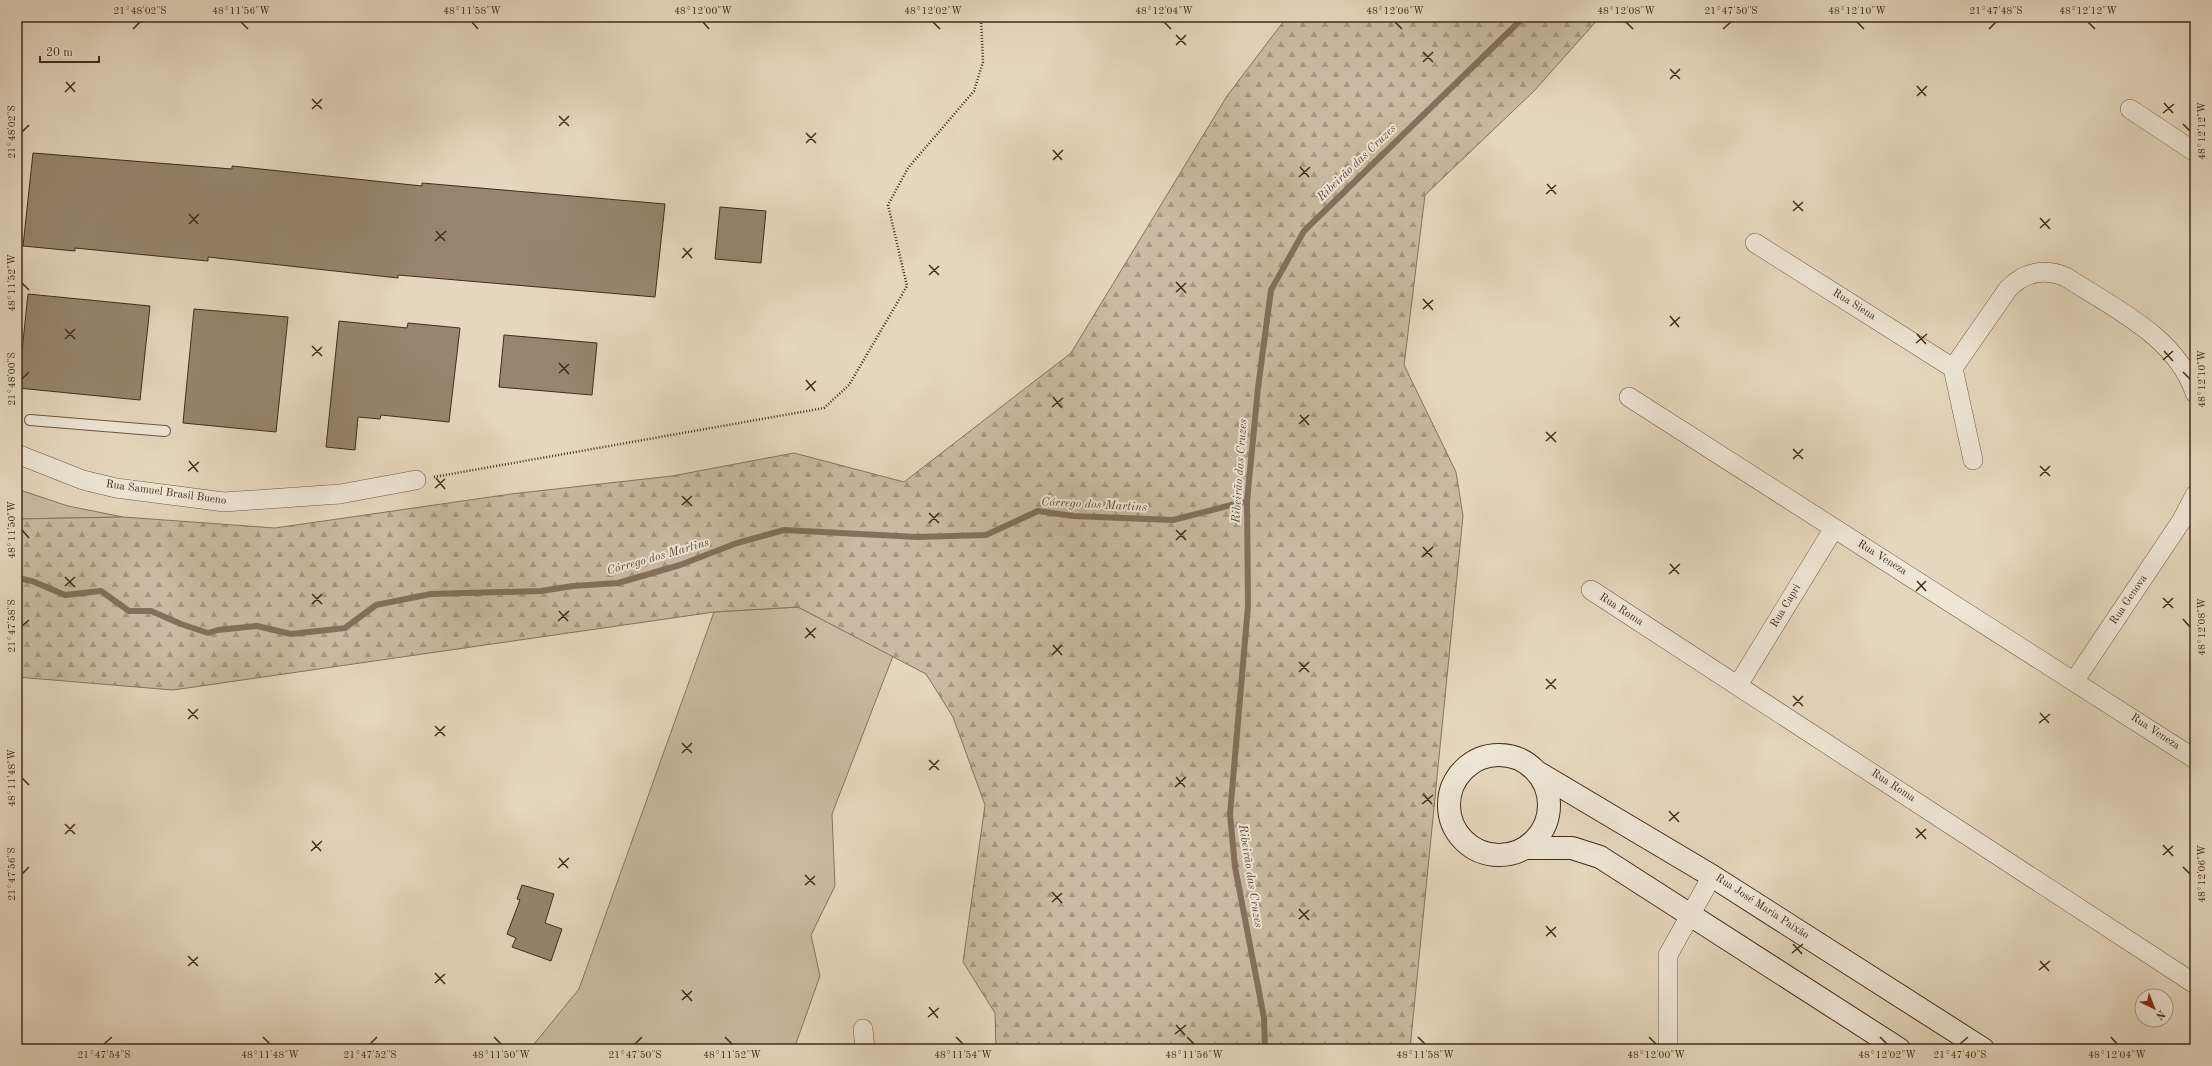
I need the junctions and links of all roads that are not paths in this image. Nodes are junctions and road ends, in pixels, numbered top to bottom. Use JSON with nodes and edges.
{"nodes":[{"id":1,"x":2130,"y":109,"type":"dead end"},
{"id":2,"x":2195,"y":152,"type":"edge"},
{"id":3,"x":1755,"y":243,"type":"dead end"},
{"id":4,"x":1953,"y":368,"type":"junction"},
{"id":5,"x":2195,"y":394,"type":"edge"},
{"id":6,"x":1629,"y":397,"type":"dead end"},
{"id":7,"x":30,"y":420,"type":"dead end"},
{"id":8,"x":165,"y":431,"type":"dead end"},
{"id":9,"x":17,"y":454,"type":"edge"},
{"id":10,"x":1973,"y":460,"type":"dead end"},
{"id":11,"x":416,"y":480,"type":"road end"},
{"id":12,"x":2195,"y":495,"type":"edge"},
{"id":13,"x":2188,"y":524,"type":"edge"},
{"id":14,"x":1834,"y":528,"type":"junction"},
{"id":15,"x":1591,"y":590,"type":"dead end"},
{"id":16,"x":2075,"y":680,"type":"junction"},
{"id":17,"x":1738,"y":685,"type":"junction"},
{"id":18,"x":2195,"y":759,"type":"edge"},
{"id":19,"x":1537,"y":772,"type":"junction"},
{"id":20,"x":1524,"y":848,"type":"junction"},
{"id":21,"x":1712,"y":876,"type":"junction"},
{"id":22,"x":1691,"y":914,"type":"junction"},
{"id":23,"x":2195,"y":984,"type":"edge"},
{"id":24,"x":863,"y":1029,"type":"dead end"},
{"id":25,"x":864,"y":1049,"type":"edge"},
{"id":26,"x":1668,"y":1049,"type":"edge"},
{"id":27,"x":1899,"y":1049,"type":"edge"},
{"id":28,"x":1983,"y":1049,"type":"edge"}],
"edges":[{"from":1,"to":2,"type":"street"},
{"from":3,"to":4,"type":"street","name":"Rua Siena"},
{"from":4,"to":5,"type":"street"},
{"from":4,"to":10,"type":"street"},
{"from":6,"to":14,"type":"street","name":"Rua Veneza"},
{"from":7,"to":8,"type":"lane"},
{"from":9,"to":11,"type":"street","name":"Rua Samuel Brasil Bueno"},
{"from":12,"to":13,"type":"street","name":"Rua Genova"},
{"from":13,"to":16,"type":"street","name":"Rua Genova"},
{"from":14,"to":16,"type":"street","name":"Rua Veneza"},
{"from":14,"to":17,"type":"street","name":"Rua Capri"},
{"from":15,"to":17,"type":"street","name":"Rua Roma"},
{"from":16,"to":18,"type":"street","name":"Rua Veneza"},
{"from":17,"to":23,"type":"street","name":"Rua Roma"},
{"from":19,"to":20,"type":"street"},
{"from":19,"to":20,"type":"street"},
{"from":19,"to":21,"type":"street","name":"Rua José Maria Paixão"},
{"from":20,"to":22,"type":"street"},
{"from":21,"to":22,"type":"street"},
{"from":21,"to":28,"type":"street","name":"Rua José Maria Paixão"},
{"from":22,"to":26,"type":"street"},
{"from":22,"to":27,"type":"street"},
{"from":24,"to":25,"type":"street"}]}
